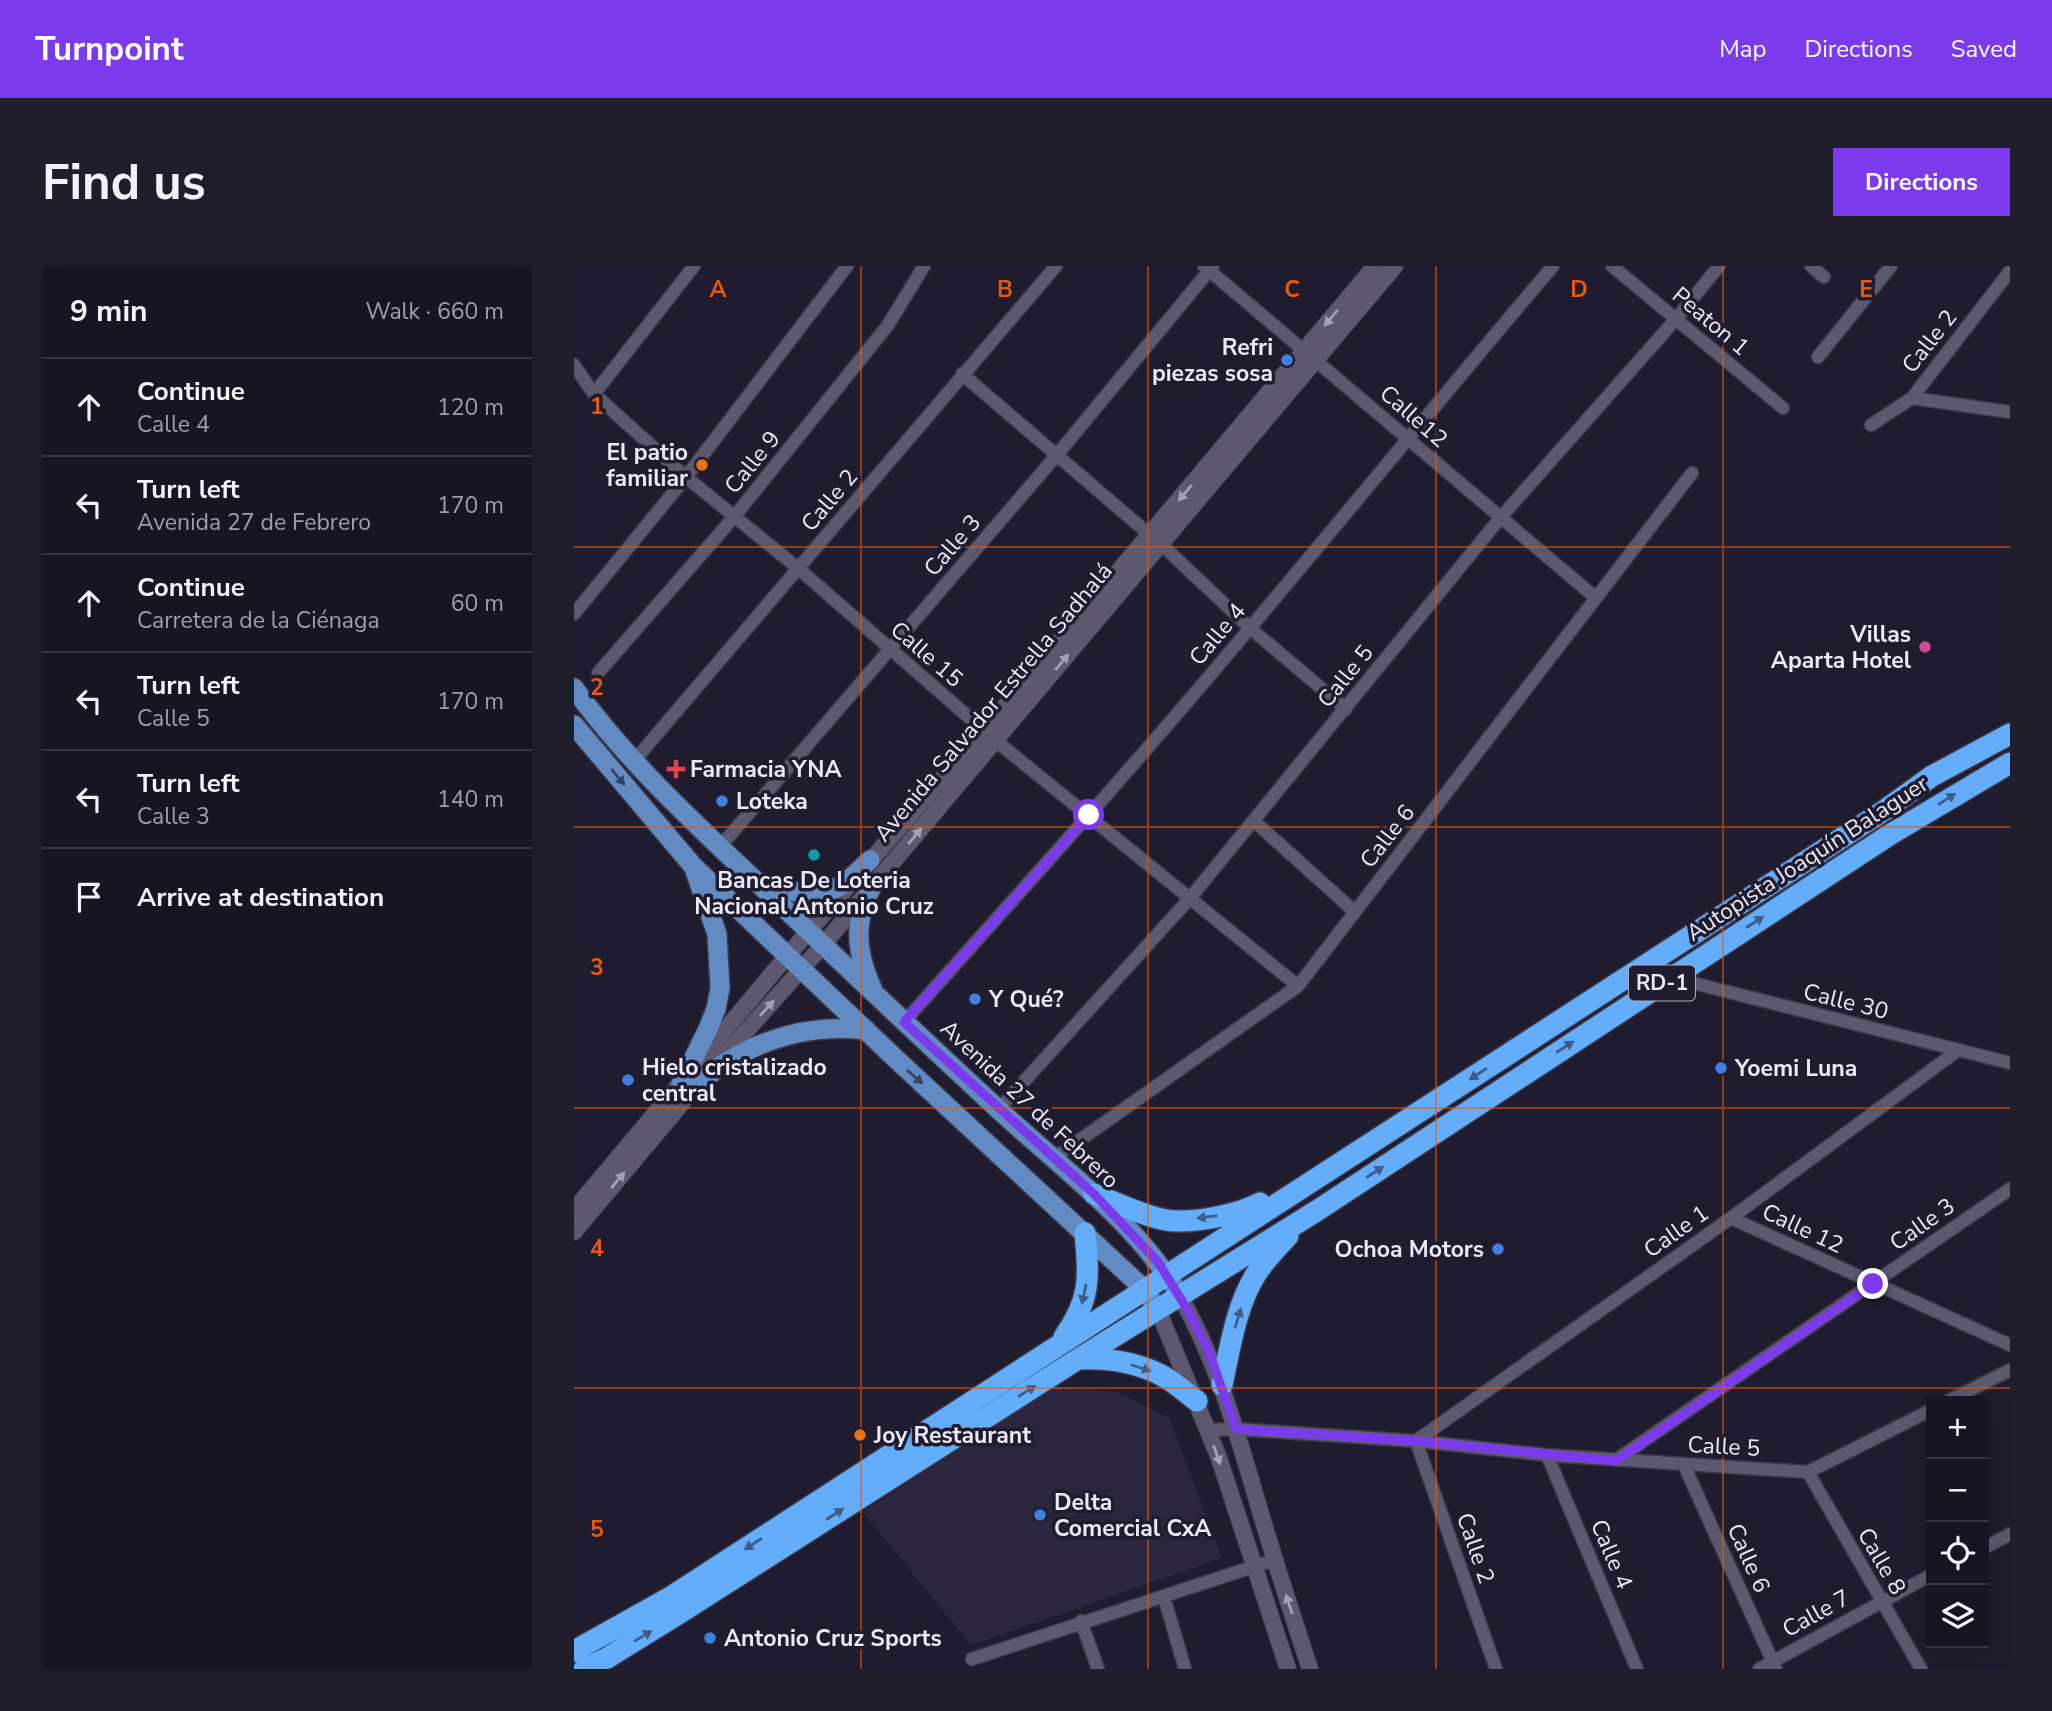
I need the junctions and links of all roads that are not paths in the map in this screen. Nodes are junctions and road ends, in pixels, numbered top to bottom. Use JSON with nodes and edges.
{"nodes":[{"id":1,"x":694,"y":266,"type":"edge"},
{"id":2,"x":847,"y":266,"type":"edge"},
{"id":3,"x":924,"y":266,"type":"edge"},
{"id":4,"x":1056,"y":266,"type":"edge"},
{"id":5,"x":1375,"y":266,"type":"edge"},
{"id":6,"x":1395,"y":266,"type":"edge"},
{"id":7,"x":1553,"y":266,"type":"edge"},
{"id":8,"x":1612,"y":266,"type":"edge"},
{"id":9,"x":1720,"y":266,"type":"edge"},
{"id":10,"x":1811,"y":266,"type":"edge"},
{"id":11,"x":1891,"y":266,"type":"edge"},
{"id":12,"x":1208,"y":267,"type":"edge"},
{"id":13,"x":2010,"y":271,"type":"edge"},
{"id":14,"x":1824,"y":277,"type":"dead end"},
{"id":15,"x":1676,"y":319,"type":"junction"},
{"id":16,"x":1310,"y":355,"type":"junction"},
{"id":17,"x":1818,"y":357,"type":"dead end"},
{"id":18,"x":574,"y":365,"type":"edge"},
{"id":19,"x":962,"y":374,"type":"junction"},
{"id":20,"x":594,"y":394,"type":"junction"},
{"id":21,"x":1912,"y":398,"type":"junction"},
{"id":22,"x":1783,"y":408,"type":"dead end"},
{"id":23,"x":2010,"y":412,"type":"edge"},
{"id":24,"x":1871,"y":425,"type":"dead end"},
{"id":25,"x":1406,"y":438,"type":"junction"},
{"id":26,"x":1056,"y":456,"type":"junction"},
{"id":27,"x":1692,"y":473,"type":"dead end"},
{"id":28,"x":686,"y":477,"type":"junction"},
{"id":29,"x":734,"y":517,"type":"junction"},
{"id":30,"x":1501,"y":517,"type":"junction"},
{"id":31,"x":1155,"y":539,"type":"junction"},
{"id":32,"x":799,"y":569,"type":"junction"},
{"id":33,"x":1596,"y":598,"type":"junction"},
{"id":34,"x":574,"y":614,"type":"edge"},
{"id":35,"x":1250,"y":628,"type":"junction"},
{"id":36,"x":890,"y":650,"type":"junction"},
{"id":37,"x":598,"y":673,"type":"dead end"},
{"id":38,"x":574,"y":688,"type":"edge"},
{"id":39,"x":1346,"y":709,"type":"junction"},
{"id":40,"x":574,"y":725,"type":"edge"},
{"id":41,"x":2010,"y":734,"type":"edge"},
{"id":42,"x":990,"y":736,"type":"junction"},
{"id":43,"x":634,"y":761,"type":"junction"},
{"id":44,"x":2010,"y":764,"type":"edge"},
{"id":45,"x":1089,"y":815,"type":"junction"},
{"id":46,"x":1254,"y":821,"type":"junction"},
{"id":47,"x":719,"y":848,"type":"junction"},
{"id":48,"x":870,"y":860,"type":"junction"},
{"id":49,"x":693,"y":866,"type":"junction"},
{"id":50,"x":757,"y":882,"type":"junction"},
{"id":51,"x":874,"y":883,"type":"junction"},
{"id":52,"x":1191,"y":897,"type":"junction"},
{"id":53,"x":1355,"y":912,"type":"junction"},
{"id":54,"x":816,"y":938,"type":"junction"},
{"id":55,"x":794,"y":962,"type":"junction"},
{"id":56,"x":1673,"y":975,"type":"junction"},
{"id":57,"x":1298,"y":986,"type":"junction"},
{"id":58,"x":874,"y":992,"type":"junction"},
{"id":59,"x":904,"y":1022,"type":"junction"},
{"id":60,"x":866,"y":1030,"type":"junction"},
{"id":61,"x":1957,"y":1051,"type":"junction"},
{"id":62,"x":2010,"y":1063,"type":"edge"},
{"id":63,"x":685,"y":1088,"type":"junction"},
{"id":64,"x":999,"y":1109,"type":"junction"},
{"id":65,"x":1358,"y":1152,"type":"junction"},
{"id":66,"x":1053,"y":1159,"type":"junction"},
{"id":67,"x":2010,"y":1189,"type":"edge"},
{"id":68,"x":1094,"y":1194,"type":"junction"},
{"id":69,"x":574,"y":1210,"type":"edge"},
{"id":70,"x":1318,"y":1210,"type":"junction"},
{"id":71,"x":1731,"y":1218,"type":"junction"},
{"id":72,"x":574,"y":1233,"type":"edge"},
{"id":73,"x":1085,"y":1233,"type":"junction"},
{"id":74,"x":1167,"y":1274,"type":"junction"},
{"id":75,"x":1873,"y":1284,"type":"junction"},
{"id":76,"x":1144,"y":1289,"type":"junction"},
{"id":77,"x":1180,"y":1296,"type":"junction"},
{"id":78,"x":1158,"y":1310,"type":"junction"},
{"id":79,"x":2010,"y":1345,"type":"edge"},
{"id":80,"x":1057,"y":1347,"type":"junction"},
{"id":81,"x":1078,"y":1359,"type":"junction"},
{"id":82,"x":2010,"y":1370,"type":"edge"},
{"id":83,"x":1222,"y":1385,"type":"junction"},
{"id":84,"x":1958,"y":1396,"type":"edge"},
{"id":85,"x":1197,"y":1401,"type":"junction"},
{"id":86,"x":1926,"y":1413,"type":"edge"},
{"id":87,"x":1236,"y":1429,"type":"junction"},
{"id":88,"x":1208,"y":1430,"type":"junction"},
{"id":89,"x":1416,"y":1441,"type":"junction"},
{"id":90,"x":1547,"y":1455,"type":"junction"},
{"id":91,"x":1616,"y":1461,"type":"junction"},
{"id":92,"x":1684,"y":1465,"type":"junction"},
{"id":93,"x":1808,"y":1472,"type":"junction"},
{"id":94,"x":2010,"y":1534,"type":"edge"},
{"id":95,"x":1989,"y":1545,"type":"edge"},
{"id":96,"x":1275,"y":1560,"type":"junction"},
{"id":97,"x":1254,"y":1566,"type":"junction"},
{"id":98,"x":1926,"y":1578,"type":"edge"},
{"id":99,"x":1164,"y":1597,"type":"junction"},
{"id":100,"x":1880,"y":1602,"type":"junction"},
{"id":101,"x":1081,"y":1622,"type":"junction"},
{"id":102,"x":574,"y":1651,"type":"edge"},
{"id":103,"x":972,"y":1659,"type":"dead end"},
{"id":104,"x":1775,"y":1665,"type":"edge"},
{"id":105,"x":584,"y":1669,"type":"edge"},
{"id":106,"x":1098,"y":1669,"type":"edge"},
{"id":107,"x":1185,"y":1669,"type":"edge"},
{"id":108,"x":1288,"y":1669,"type":"edge"},
{"id":109,"x":1310,"y":1669,"type":"edge"},
{"id":110,"x":1496,"y":1669,"type":"edge"},
{"id":111,"x":1637,"y":1669,"type":"edge"},
{"id":112,"x":1759,"y":1669,"type":"edge"},
{"id":113,"x":1921,"y":1669,"type":"edge"}],
"edges":[{"from":1,"to":20,"type":"street"},
{"from":2,"to":28,"type":"street","name":"Calle 9"},
{"from":3,"to":29,"type":"street","name":"Calle 9"},
{"from":4,"to":19,"type":"street","name":"Calle 2"},
{"from":5,"to":16,"type":"main road","name":"Avenida Salvador Estrella Sadhalá","one_way":true},
{"from":6,"to":16,"type":"main road","name":"Avenida Salvador Estrella Sadhalá"},
{"from":7,"to":25,"type":"street","name":"Calle 4"},
{"from":8,"to":15,"type":"street","name":"Peaton 1"},
{"from":9,"to":15,"type":"street","name":"Calle 5"},
{"from":10,"to":14,"type":"street"},
{"from":11,"to":17,"type":"street"},
{"from":12,"to":16,"type":"street","name":"Calle12"},
{"from":12,"to":26,"type":"street","name":"Calle 3"},
{"from":13,"to":21,"type":"street","name":"Calle 2"},
{"from":15,"to":22,"type":"street","name":"Peaton 1"},
{"from":15,"to":30,"type":"street","name":"Calle 5"},
{"from":16,"to":25,"type":"street","name":"Calle12"},
{"from":16,"to":31,"type":"main road","name":"Avenida Salvador Estrella Sadhalá"},
{"from":18,"to":20,"type":"street","name":"Calle 15"},
{"from":19,"to":26,"type":"street"},
{"from":19,"to":32,"type":"street","name":"Calle 2"},
{"from":20,"to":28,"type":"street","name":"Calle 15"},
{"from":21,"to":23,"type":"street"},
{"from":21,"to":24,"type":"street","name":"Calle 2"},
{"from":25,"to":30,"type":"street","name":"Calle12"},
{"from":25,"to":35,"type":"street","name":"Calle 4"},
{"from":26,"to":31,"type":"street"},
{"from":26,"to":36,"type":"street","name":"Calle 3"},
{"from":27,"to":33,"type":"street","name":"Calle 6"},
{"from":28,"to":29,"type":"street","name":"Calle 15"},
{"from":28,"to":34,"type":"street","name":"Calle 9"},
{"from":29,"to":32,"type":"street","name":"Calle 15"},
{"from":29,"to":37,"type":"street","name":"Calle 9"},
{"from":30,"to":33,"type":"street","name":"Calle12"},
{"from":30,"to":39,"type":"street","name":"Calle 5"},
{"from":31,"to":35,"type":"street"},
{"from":31,"to":42,"type":"main road","name":"Avenida Salvador Estrella Sadhalá"},
{"from":32,"to":36,"type":"street","name":"Calle 15"},
{"from":32,"to":43,"type":"street","name":"Calle 2"},
{"from":33,"to":53,"type":"street","name":"Calle 6"},
{"from":35,"to":39,"type":"street"},
{"from":35,"to":45,"type":"street","name":"Calle 4"},
{"from":36,"to":42,"type":"street","name":"Calle 15"},
{"from":36,"to":47,"type":"street","name":"Calle 3"},
{"from":38,"to":43,"type":"main road","name":"Avenida 27 de Febrero"},
{"from":39,"to":46,"type":"street","name":"Calle 5"},
{"from":40,"to":49,"type":"main road","one_way":true},
{"from":41,"to":65,"type":"highway","name":"Autopista Joaquín Balaguer","number":"RD-1","one_way":true},
{"from":42,"to":45,"type":"street","name":"Calle 15"},
{"from":42,"to":48,"type":"main road","name":"Avenida Salvador Estrella Sadhalá"},
{"from":51,"to":42,"type":"main road","name":"Avenida Salvador Estrella Sadhalá","one_way":true},
{"from":43,"to":47,"type":"main road","name":"Avenida 27 de Febrero"},
{"from":56,"to":44,"type":"highway","name":"Autopista Joaquín Balaguer","number":"RD-1","one_way":true},
{"from":45,"to":52,"type":"street","name":"Calle 15"},
{"from":45,"to":59,"type":"street","name":"Calle 4"},
{"from":46,"to":52,"type":"street","name":"Calle 5"},
{"from":46,"to":53,"type":"street"},
{"from":47,"to":50,"type":"main road","name":"Avenida 27 de Febrero"},
{"from":48,"to":50,"type":"main road"},
{"from":48,"to":54,"type":"main road","name":"Avenida Salvador Estrella Sadhalá"},
{"from":49,"to":55,"type":"main road"},
{"from":49,"to":63,"type":"main road"},
{"from":50,"to":54,"type":"main road","name":"Avenida 27 de Febrero"},
{"from":51,"to":54,"type":"main road","name":"Avenida Salvador Estrella Sadhalá"},
{"from":51,"to":58,"type":"main road"},
{"from":52,"to":57,"type":"street","name":"Calle 15"},
{"from":52,"to":64,"type":"street","name":"Calle 5"},
{"from":53,"to":57,"type":"street","name":"Calle 6"},
{"from":54,"to":55,"type":"main road","name":"Avenida Salvador Estrella Sadhalá"},
{"from":54,"to":58,"type":"main road","name":"Avenida 27 de Febrero"},
{"from":55,"to":60,"type":"main road"},
{"from":55,"to":63,"type":"main road","name":"Avenida Salvador Estrella Sadhalá"},
{"from":56,"to":61,"type":"street","name":"Calle 30"},
{"from":70,"to":56,"type":"highway","name":"Autopista Joaquín Balaguer","number":"RD-1","one_way":true},
{"from":57,"to":66,"type":"street","name":"Calle 6"},
{"from":58,"to":59,"type":"main road","name":"Avenida 27 de Febrero"},
{"from":59,"to":64,"type":"main road","name":"Avenida 27 de Febrero"},
{"from":60,"to":63,"type":"main road"},
{"from":60,"to":73,"type":"main road","one_way":true},
{"from":61,"to":62,"type":"street","name":"Calle 30"},
{"from":61,"to":71,"type":"street","name":"Calle 1"},
{"from":63,"to":69,"type":"main road","name":"Avenida Salvador Estrella Sadhalá"},
{"from":72,"to":63,"type":"main road","name":"Avenida Salvador Estrella Sadhalá","one_way":true},
{"from":64,"to":66,"type":"main road","name":"Avenida 27 de Febrero"},
{"from":65,"to":68,"type":"highway","one_way":true},
{"from":65,"to":74,"type":"highway"},
{"from":66,"to":68,"type":"main road","name":"Avenida 27 de Febrero"},
{"from":67,"to":75,"type":"street","name":"Calle 3"},
{"from":68,"to":74,"type":"main road","name":"Avenida 27 de Febrero"},
{"from":70,"to":77,"type":"highway"},
{"from":83,"to":70,"type":"highway","one_way":true},
{"from":71,"to":75,"type":"street","name":"Calle 12"},
{"from":71,"to":89,"type":"street","name":"Calle 1"},
{"from":73,"to":76,"type":"main road"},
{"from":73,"to":80,"type":"highway","one_way":true},
{"from":74,"to":76,"type":"highway"},
{"from":74,"to":77,"type":"main road","name":"Avenida 27 de Febrero"},
{"from":75,"to":79,"type":"street","name":"Calle 12"},
{"from":75,"to":91,"type":"street","name":"Calle 3"},
{"from":76,"to":78,"type":"main road"},
{"from":76,"to":80,"type":"highway"},
{"from":77,"to":78,"type":"highway"},
{"from":77,"to":83,"type":"main road"},
{"from":78,"to":81,"type":"highway"},
{"from":78,"to":85,"type":"main road"},
{"from":80,"to":102,"type":"highway","one_way":true},
{"from":81,"to":85,"type":"highway","one_way":true},
{"from":105,"to":81,"type":"highway","one_way":true},
{"from":82,"to":84,"type":"street"},
{"from":83,"to":87,"type":"main road"},
{"from":85,"to":88,"type":"main road"},
{"from":86,"to":93,"type":"street","name":"Calle 5"},
{"from":87,"to":88,"type":"street","name":"Calle 5"},
{"from":87,"to":89,"type":"street","name":"Calle 5"},
{"from":87,"to":96,"type":"main road"},
{"from":88,"to":97,"type":"main road","one_way":true},
{"from":89,"to":90,"type":"street","name":"Calle 5"},
{"from":89,"to":110,"type":"street","name":"Calle 2"},
{"from":90,"to":91,"type":"street","name":"Calle 5"},
{"from":90,"to":111,"type":"street","name":"Calle 4"},
{"from":91,"to":92,"type":"street","name":"Calle 5"},
{"from":92,"to":93,"type":"street","name":"Calle 5"},
{"from":92,"to":104,"type":"street","name":"Calle 6"},
{"from":93,"to":100,"type":"street","name":"Calle 8"},
{"from":94,"to":95,"type":"street"},
{"from":96,"to":97,"type":"street"},
{"from":109,"to":96,"type":"main road","one_way":true},
{"from":97,"to":99,"type":"street"},
{"from":97,"to":108,"type":"main road"},
{"from":98,"to":100,"type":"street","name":"Calle 7"},
{"from":99,"to":101,"type":"street"},
{"from":99,"to":107,"type":"street"},
{"from":100,"to":104,"type":"street","name":"Calle 7"},
{"from":100,"to":113,"type":"street","name":"Calle 8"},
{"from":101,"to":103,"type":"street"},
{"from":101,"to":106,"type":"street"},
{"from":104,"to":112,"type":"street","name":"Calle 7"}]}
